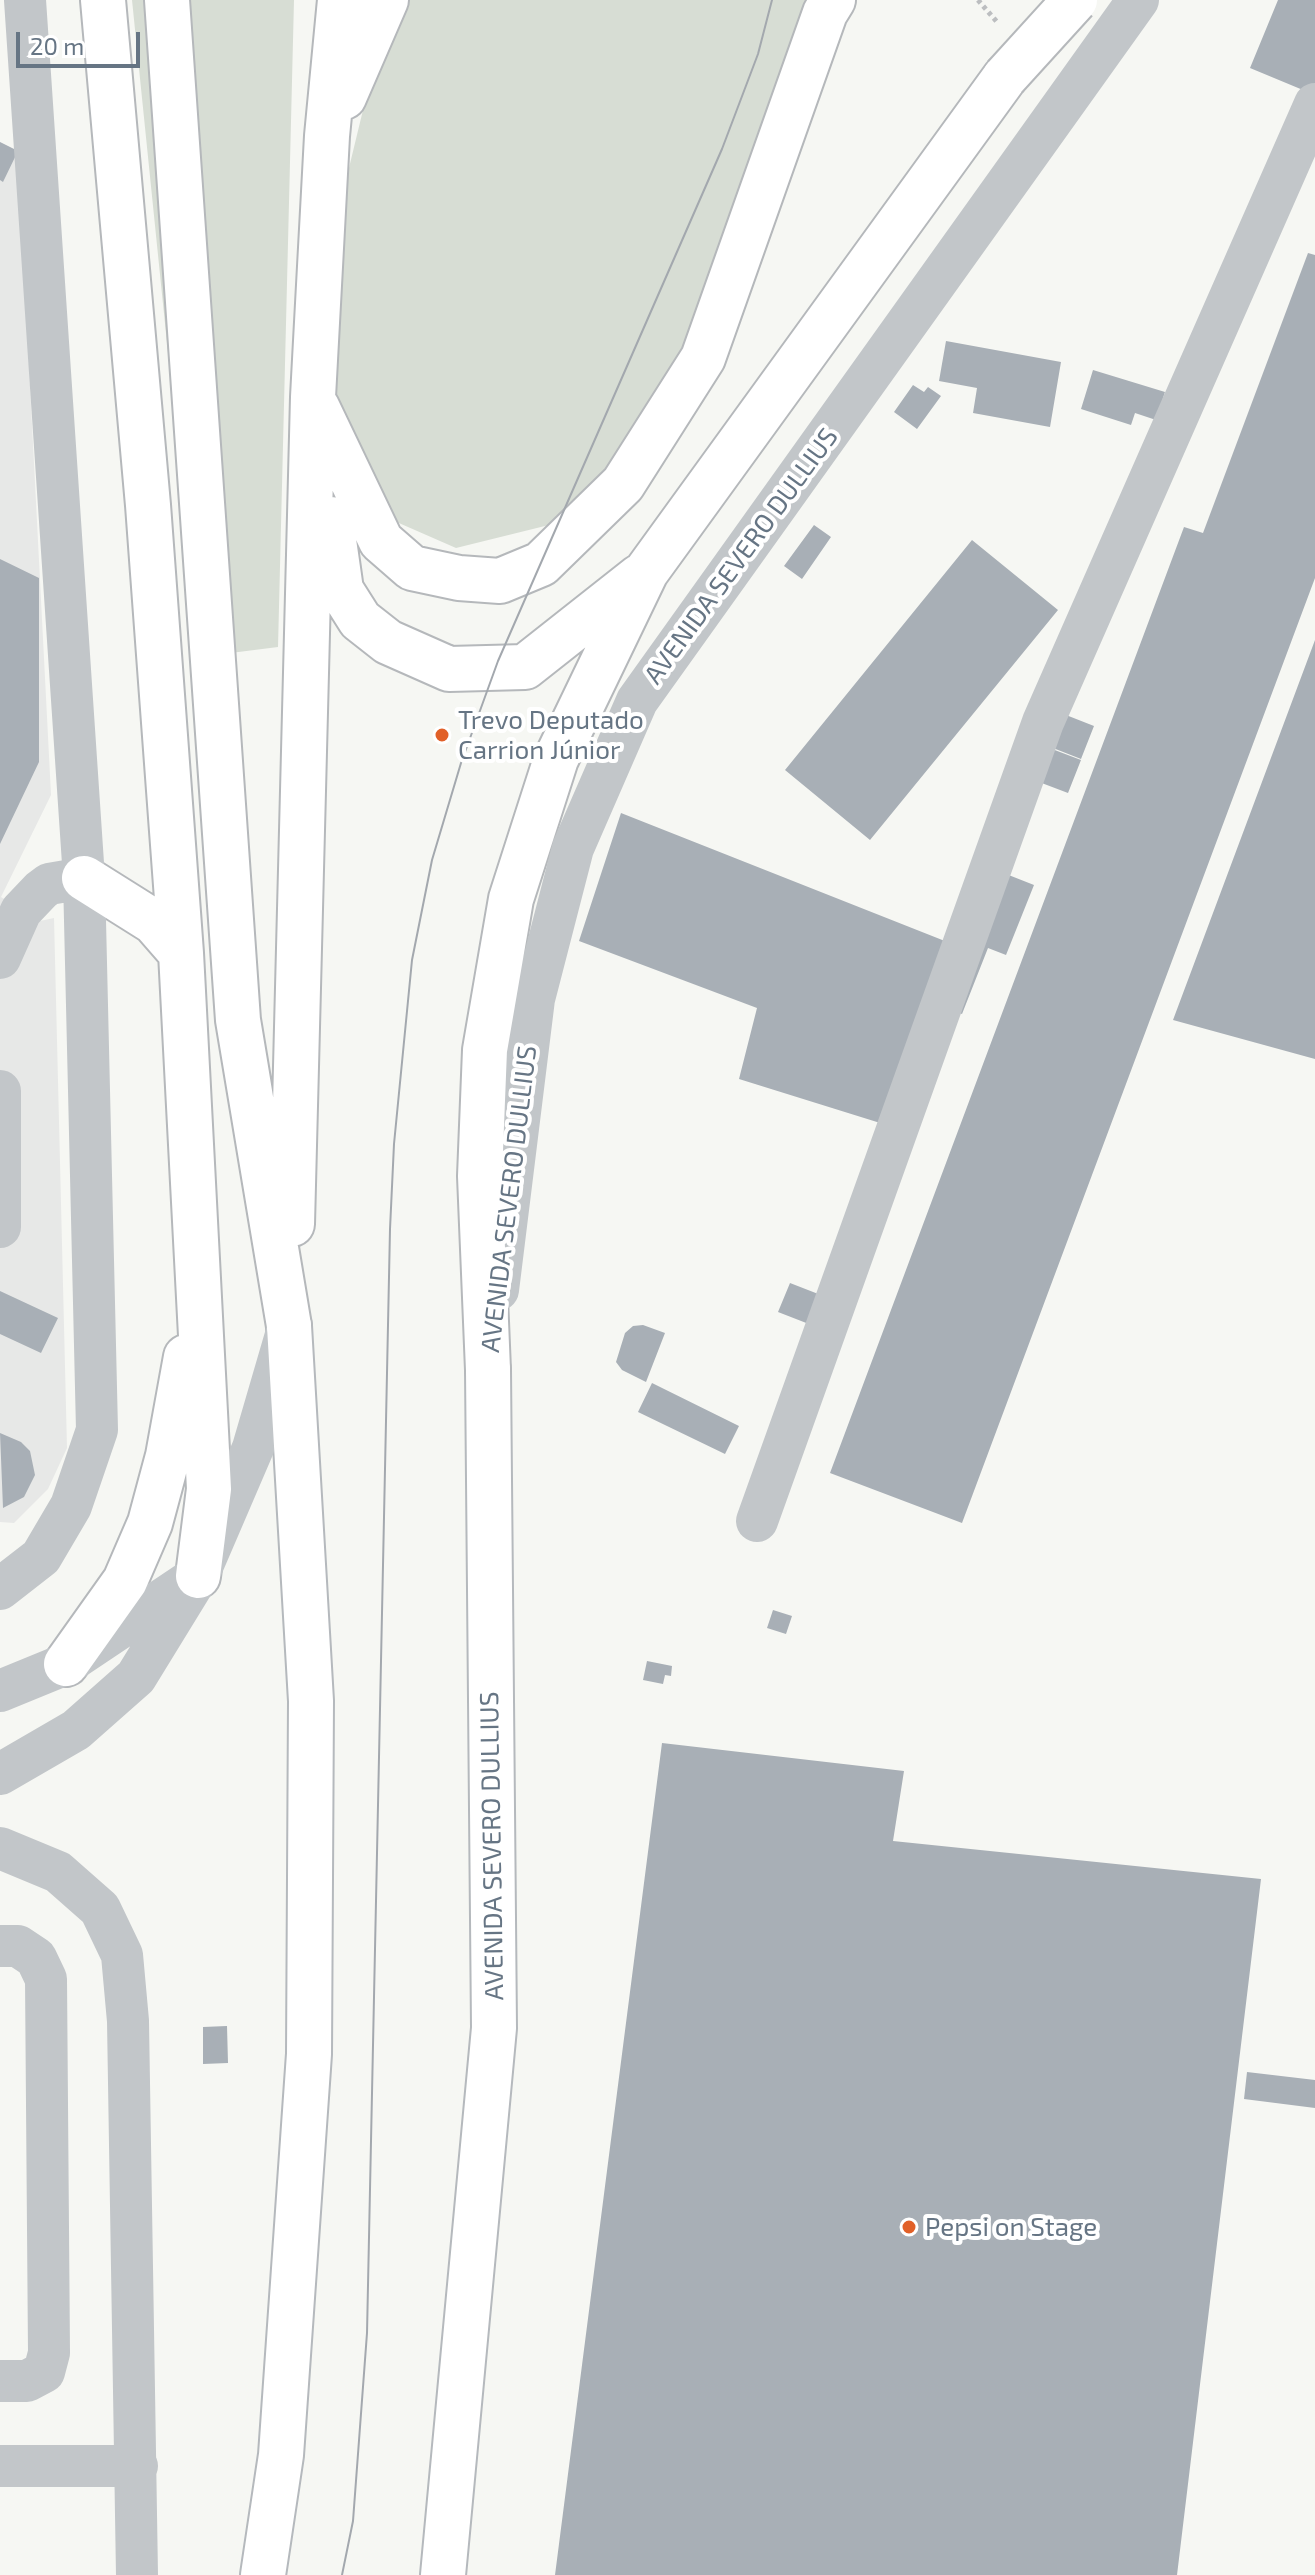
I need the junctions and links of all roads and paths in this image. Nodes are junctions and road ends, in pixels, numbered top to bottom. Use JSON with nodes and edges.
{"nodes":[{"id":1,"x":25,"y":0,"type":"edge"},
{"id":2,"x":103,"y":0,"type":"edge"},
{"id":3,"x":167,"y":0,"type":"edge"},
{"id":4,"x":312,"y":0,"type":"edge"},
{"id":5,"x":340,"y":0,"type":"edge"},
{"id":6,"x":386,"y":0,"type":"edge"},
{"id":7,"x":833,"y":0,"type":"edge"},
{"id":8,"x":1042,"y":0,"type":"edge"},
{"id":9,"x":1075,"y":0,"type":"edge"},
{"id":10,"x":1138,"y":0,"type":"edge"},
{"id":11,"x":14,"y":55,"type":"edge"},
{"id":12,"x":1005,"y":77,"type":"junction"},
{"id":13,"x":1315,"y":104,"type":"edge"},
{"id":14,"x":327,"y":136,"type":"junction"},
{"id":15,"x":313,"y":397,"type":"junction"},
{"id":16,"x":646,"y":572,"type":"junction"},
{"id":17,"x":84,"y":878,"type":"junction"},
{"id":18,"x":181,"y":953,"type":"junction"},
{"id":19,"x":0,"y":958,"type":"edge"},
{"id":20,"x":0,"y":1091,"type":"edge"},
{"id":21,"x":0,"y":1227,"type":"edge"},
{"id":22,"x":200,"y":1276,"type":"junction"},
{"id":23,"x":289,"y":1326,"type":"junction"},
{"id":24,"x":488,"y":1370,"type":"junction"},
{"id":25,"x":757,"y":1521,"type":"dead end"},
{"id":26,"x":198,"y":1576,"type":"junction"},
{"id":27,"x":1,"y":1588,"type":"edge"},
{"id":28,"x":66,"y":1664,"type":"junction"},
{"id":29,"x":0,"y":1691,"type":"edge"},
{"id":30,"x":0,"y":1774,"type":"edge"},
{"id":31,"x":0,"y":1848,"type":"edge"},
{"id":32,"x":0,"y":1946,"type":"edge"},
{"id":33,"x":0,"y":2381,"type":"edge"},
{"id":34,"x":0,"y":2466,"type":"edge"},
{"id":35,"x":137,"y":2466,"type":"junction"},
{"id":36,"x":137,"y":2575,"type":"edge"},
{"id":37,"x":263,"y":2575,"type":"edge"},
{"id":38,"x":443,"y":2575,"type":"edge"}],
"edges":[{"from":1,"to":11,"type":"street"},
{"from":2,"to":18,"type":"main road"},
{"from":3,"to":23,"type":"main road"},
{"from":4,"to":14,"type":"main road"},
{"from":5,"to":14,"type":"main road"},
{"from":6,"to":14,"type":"main road"},
{"from":7,"to":15,"type":"main road"},
{"from":8,"to":12,"type":"main road","bridge":true},
{"from":9,"to":12,"type":"main road","bridge":true},
{"from":10,"to":24,"type":"street","name":"AVENIDA SEVERO DULLIUS"},
{"from":11,"to":17,"type":"street"},
{"from":12,"to":16,"type":"main road"},
{"from":13,"to":25,"type":"street"},
{"from":14,"to":15,"type":"main road"},
{"from":15,"to":16,"type":"main road"},
{"from":15,"to":23,"type":"main road"},
{"from":16,"to":24,"type":"main road"},
{"from":17,"to":18,"type":"main road"},
{"from":17,"to":19,"type":"street"},
{"from":17,"to":27,"type":"street"},
{"from":18,"to":22,"type":"main road"},
{"from":20,"to":21,"type":"street"},
{"from":22,"to":26,"type":"main road"},
{"from":22,"to":28,"type":"main road"},
{"from":23,"to":26,"type":"street"},
{"from":23,"to":37,"type":"main road"},
{"from":24,"to":38,"type":"main road","name":"AVENIDA SEVERO DULLIUS"},
{"from":26,"to":28,"type":"street"},
{"from":26,"to":30,"type":"street"},
{"from":28,"to":29,"type":"street"},
{"from":31,"to":35,"type":"street"},
{"from":32,"to":33,"type":"street"},
{"from":34,"to":35,"type":"street"},
{"from":35,"to":36,"type":"street"}]}
